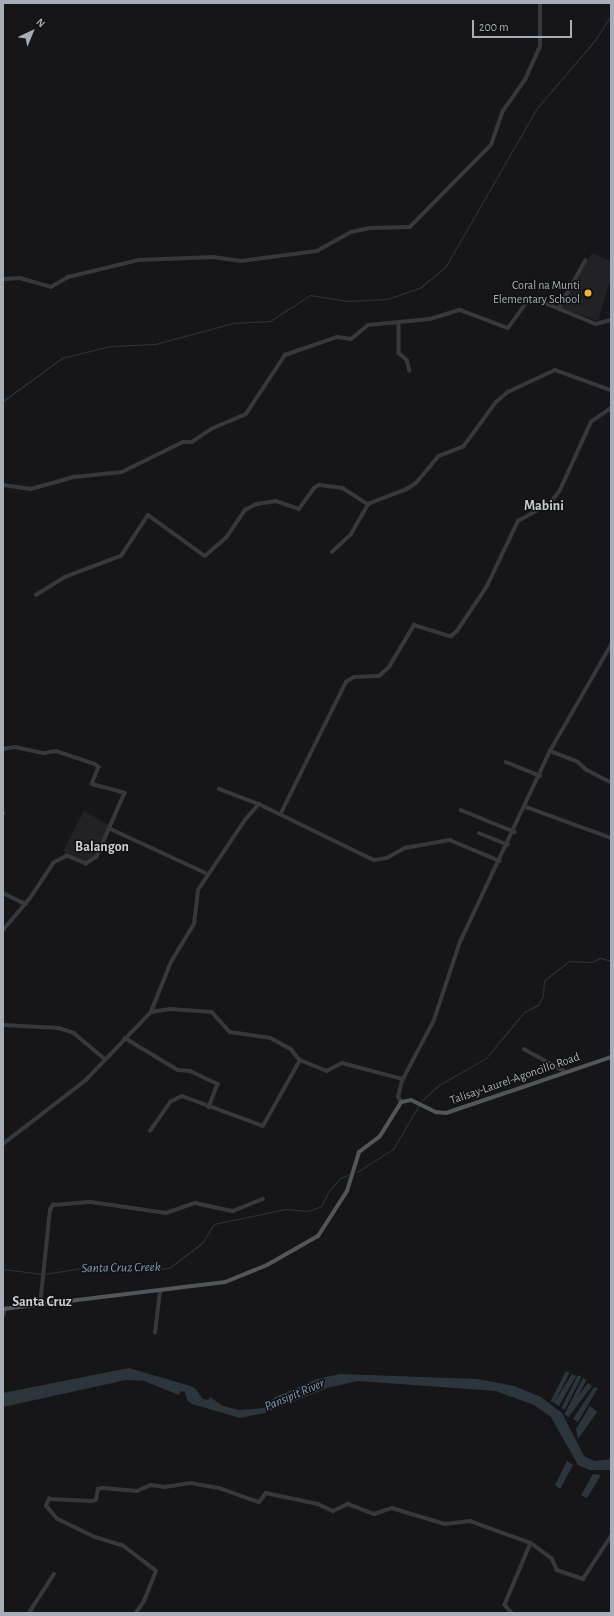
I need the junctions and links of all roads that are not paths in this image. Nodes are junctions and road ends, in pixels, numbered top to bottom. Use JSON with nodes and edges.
{"nodes":[{"id":1,"x":540,"y":3,"type":"edge"},
{"id":2,"x":585,"y":261,"type":"dead end"},
{"id":3,"x":3,"y":278,"type":"edge"},
{"id":4,"x":559,"y":308,"type":"junction"},
{"id":5,"x":611,"y":320,"type":"edge"},
{"id":6,"x":398,"y":323,"type":"junction"},
{"id":7,"x":410,"y":371,"type":"dead end"},
{"id":8,"x":611,"y":390,"type":"edge"},
{"id":9,"x":611,"y":408,"type":"edge"},
{"id":10,"x":3,"y":485,"type":"edge"},
{"id":11,"x":368,"y":504,"type":"junction"},
{"id":12,"x":332,"y":552,"type":"dead end"},
{"id":13,"x":36,"y":595,"type":"dead end"},
{"id":14,"x":611,"y":645,"type":"edge"},
{"id":15,"x":3,"y":749,"type":"edge"},
{"id":16,"x":550,"y":751,"type":"junction"},
{"id":17,"x":506,"y":762,"type":"dead end"},
{"id":18,"x":540,"y":776,"type":"junction"},
{"id":19,"x":611,"y":782,"type":"edge"},
{"id":20,"x":219,"y":789,"type":"dead end"},
{"id":21,"x":259,"y":804,"type":"junction"},
{"id":22,"x":526,"y":807,"type":"junction"},
{"id":23,"x":461,"y":810,"type":"dead end"},
{"id":24,"x":281,"y":813,"type":"junction"},
{"id":25,"x":111,"y":829,"type":"junction"},
{"id":26,"x":515,"y":832,"type":"junction"},
{"id":27,"x":479,"y":833,"type":"dead end"},
{"id":28,"x":611,"y":838,"type":"edge"},
{"id":29,"x":508,"y":844,"type":"junction"},
{"id":30,"x":500,"y":861,"type":"junction"},
{"id":31,"x":208,"y":874,"type":"junction"},
{"id":32,"x":3,"y":893,"type":"edge"},
{"id":33,"x":26,"y":904,"type":"junction"},
{"id":34,"x":3,"y":931,"type":"edge"},
{"id":35,"x":151,"y":1012,"type":"junction"},
{"id":36,"x":3,"y":1025,"type":"edge"},
{"id":37,"x":125,"y":1038,"type":"junction"},
{"id":38,"x":524,"y":1049,"type":"dead end"},
{"id":39,"x":611,"y":1058,"type":"edge"},
{"id":40,"x":105,"y":1059,"type":"junction"},
{"id":41,"x":300,"y":1060,"type":"junction"},
{"id":42,"x":566,"y":1072,"type":"junction"},
{"id":43,"x":403,"y":1079,"type":"junction"},
{"id":44,"x":400,"y":1102,"type":"junction"},
{"id":45,"x":209,"y":1107,"type":"junction"},
{"id":46,"x":150,"y":1131,"type":"dead end"},
{"id":47,"x":3,"y":1144,"type":"edge"},
{"id":48,"x":263,"y":1199,"type":"dead end"},
{"id":49,"x":160,"y":1290,"type":"junction"},
{"id":50,"x":40,"y":1305,"type":"junction"},
{"id":51,"x":4,"y":1309,"type":"edge"},
{"id":52,"x":3,"y":1316,"type":"edge"},
{"id":53,"x":155,"y":1333,"type":"dead end"},
{"id":54,"x":611,"y":1536,"type":"edge"},
{"id":55,"x":531,"y":1543,"type":"junction"},
{"id":56,"x":54,"y":1574,"type":"dead end"},
{"id":57,"x":29,"y":1613,"type":"edge"},
{"id":58,"x":136,"y":1613,"type":"edge"},
{"id":59,"x":512,"y":1613,"type":"edge"}],
"edges":[{"from":1,"to":3,"type":"street"},
{"from":2,"to":4,"type":"street"},
{"from":4,"to":5,"type":"street"},
{"from":4,"to":6,"type":"street"},
{"from":6,"to":7,"type":"street"},
{"from":6,"to":10,"type":"street"},
{"from":8,"to":11,"type":"street"},
{"from":9,"to":24,"type":"street"},
{"from":11,"to":12,"type":"street"},
{"from":11,"to":13,"type":"street"},
{"from":14,"to":16,"type":"street"},
{"from":15,"to":25,"type":"street"},
{"from":16,"to":18,"type":"street"},
{"from":16,"to":19,"type":"street"},
{"from":17,"to":18,"type":"street"},
{"from":18,"to":22,"type":"street"},
{"from":20,"to":21,"type":"street"},
{"from":21,"to":24,"type":"street"},
{"from":21,"to":31,"type":"street"},
{"from":22,"to":26,"type":"street"},
{"from":22,"to":28,"type":"street"},
{"from":23,"to":26,"type":"street"},
{"from":24,"to":30,"type":"street"},
{"from":25,"to":31,"type":"street"},
{"from":25,"to":33,"type":"street"},
{"from":26,"to":29,"type":"street"},
{"from":27,"to":29,"type":"street"},
{"from":29,"to":30,"type":"street"},
{"from":30,"to":43,"type":"street"},
{"from":31,"to":35,"type":"street"},
{"from":32,"to":33,"type":"street"},
{"from":33,"to":34,"type":"street"},
{"from":35,"to":37,"type":"street"},
{"from":35,"to":41,"type":"street"},
{"from":36,"to":40,"type":"street"},
{"from":37,"to":40,"type":"street"},
{"from":37,"to":45,"type":"street"},
{"from":38,"to":42,"type":"street"},
{"from":39,"to":42,"type":"main road","name":"Talisay-Laurel-Agoncillo Road"},
{"from":40,"to":47,"type":"street"},
{"from":41,"to":43,"type":"street"},
{"from":41,"to":45,"type":"street"},
{"from":42,"to":44,"type":"main road","name":"Talisay-Laurel-Agoncillo Road"},
{"from":43,"to":44,"type":"street"},
{"from":44,"to":49,"type":"main road"},
{"from":45,"to":46,"type":"street"},
{"from":48,"to":50,"type":"street"},
{"from":49,"to":50,"type":"main road"},
{"from":49,"to":53,"type":"street"},
{"from":50,"to":51,"type":"main road"},
{"from":51,"to":52,"type":"street"},
{"from":54,"to":55,"type":"street"},
{"from":55,"to":58,"type":"street"},
{"from":55,"to":59,"type":"street"},
{"from":56,"to":57,"type":"street"}]}
